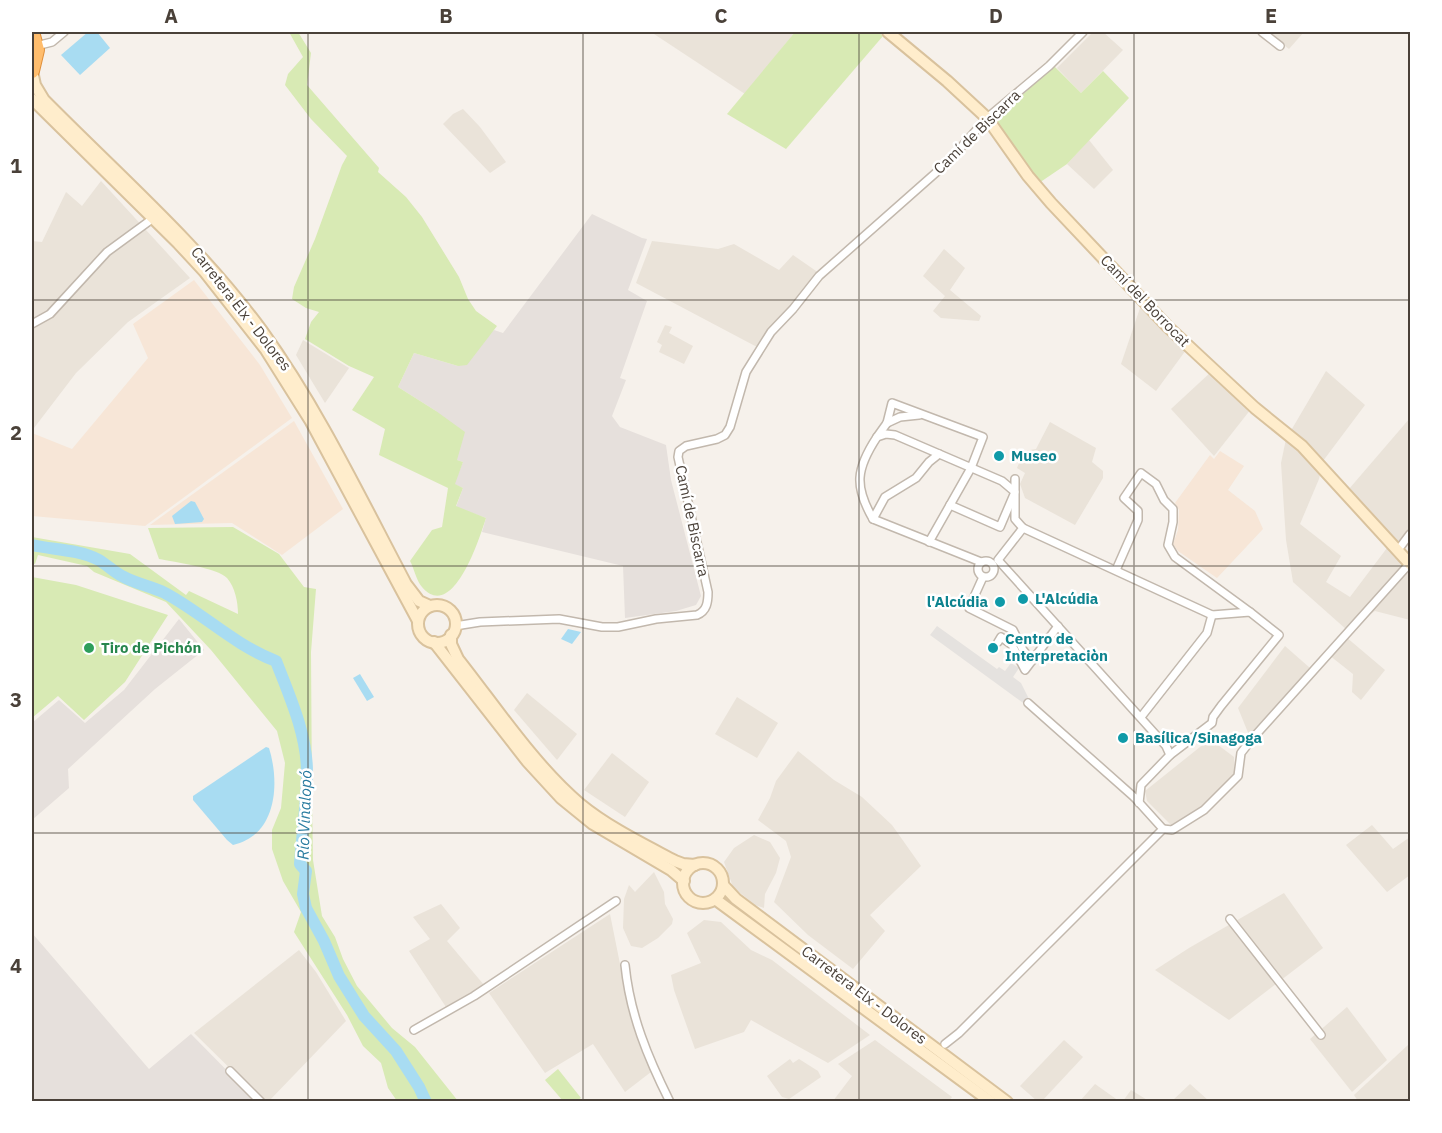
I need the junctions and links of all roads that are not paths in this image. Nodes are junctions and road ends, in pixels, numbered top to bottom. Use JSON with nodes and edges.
{"nodes":[{"id":1,"x":32,"y":32,"type":"edge"},
{"id":2,"x":64,"y":32,"type":"edge"},
{"id":3,"x":888,"y":32,"type":"edge"},
{"id":4,"x":1083,"y":32,"type":"edge"},
{"id":5,"x":1262,"y":32,"type":"edge"},
{"id":6,"x":1280,"y":45,"type":"dead end"},
{"id":7,"x":36,"y":46,"type":"junction"},
{"id":8,"x":32,"y":71,"type":"edge"},
{"id":9,"x":33,"y":104,"type":"edge"},
{"id":10,"x":987,"y":118,"type":"junction"},
{"id":11,"x":148,"y":222,"type":"dead end"},
{"id":12,"x":32,"y":324,"type":"edge"},
{"id":13,"x":924,"y":415,"type":"junction"},
{"id":14,"x":887,"y":423,"type":"junction"},
{"id":15,"x":877,"y":437,"type":"junction"},
{"id":16,"x":939,"y":454,"type":"junction"},
{"id":17,"x":971,"y":468,"type":"junction"},
{"id":18,"x":1015,"y":479,"type":"dead end"},
{"id":19,"x":1015,"y":492,"type":"junction"},
{"id":20,"x":950,"y":505,"type":"junction"},
{"id":21,"x":873,"y":519,"type":"junction"},
{"id":22,"x":1023,"y":528,"type":"junction"},
{"id":23,"x":1410,"y":534,"type":"edge"},
{"id":24,"x":929,"y":542,"type":"junction"},
{"id":25,"x":1398,"y":550,"type":"junction"},
{"id":26,"x":981,"y":562,"type":"junction"},
{"id":27,"x":995,"y":563,"type":"junction"},
{"id":28,"x":1410,"y":563,"type":"edge"},
{"id":29,"x":1116,"y":570,"type":"junction"},
{"id":30,"x":983,"y":577,"type":"junction"},
{"id":31,"x":430,"y":606,"type":"junction"},
{"id":32,"x":1250,"y":612,"type":"junction"},
{"id":33,"x":1212,"y":615,"type":"junction"},
{"id":34,"x":418,"y":621,"type":"junction"},
{"id":35,"x":1058,"y":626,"type":"junction"},
{"id":36,"x":454,"y":631,"type":"junction"},
{"id":37,"x":434,"y":642,"type":"junction"},
{"id":38,"x":998,"y":642,"type":"dead end"},
{"id":39,"x":1032,"y":661,"type":"junction"},
{"id":40,"x":1028,"y":703,"type":"dead end"},
{"id":41,"x":1141,"y":717,"type":"junction"},
{"id":42,"x":1170,"y":755,"type":"junction"},
{"id":43,"x":1136,"y":799,"type":"junction"},
{"id":44,"x":1163,"y":829,"type":"junction"},
{"id":45,"x":696,"y":865,"type":"junction"},
{"id":46,"x":684,"y":881,"type":"junction"},
{"id":47,"x":723,"y":885,"type":"junction"},
{"id":48,"x":715,"y":899,"type":"junction"},
{"id":49,"x":616,"y":901,"type":"dead end"},
{"id":50,"x":1230,"y":919,"type":"dead end"},
{"id":51,"x":625,"y":965,"type":"dead end"},
{"id":52,"x":414,"y":1029,"type":"dead end"},
{"id":53,"x":1321,"y":1035,"type":"dead end"},
{"id":54,"x":945,"y":1044,"type":"dead end"},
{"id":55,"x":230,"y":1071,"type":"dead end"},
{"id":56,"x":261,"y":1101,"type":"edge"},
{"id":57,"x":670,"y":1101,"type":"edge"},
{"id":58,"x":991,"y":1101,"type":"edge"},
{"id":59,"x":1007,"y":1101,"type":"edge"}],
"edges":[{"from":1,"to":7,"type":"highway"},
{"from":2,"to":7,"type":"street"},
{"from":3,"to":10,"type":"main road","name":"Camí del Borrocat"},
{"from":4,"to":10,"type":"street","name":"Camí de Biscarra"},
{"from":5,"to":6,"type":"street"},
{"from":7,"to":8,"type":"highway"},
{"from":8,"to":31,"type":"main road","name":"Carretera Elx - Dolores"},
{"from":9,"to":34,"type":"main road","name":"Carretera Elx - Dolores"},
{"from":10,"to":25,"type":"main road","name":"Camí del Borrocat"},
{"from":10,"to":36,"type":"street","name":"Camí de Biscarra"},
{"from":11,"to":12,"type":"street"},
{"from":13,"to":14,"type":"street"},
{"from":13,"to":14,"type":"street"},
{"from":13,"to":17,"type":"street"},
{"from":14,"to":15,"type":"street"},
{"from":15,"to":16,"type":"street"},
{"from":15,"to":21,"type":"street"},
{"from":16,"to":17,"type":"street"},
{"from":16,"to":21,"type":"street"},
{"from":17,"to":19,"type":"street"},
{"from":17,"to":20,"type":"street"},
{"from":18,"to":19,"type":"street"},
{"from":19,"to":20,"type":"street"},
{"from":19,"to":22,"type":"street"},
{"from":20,"to":24,"type":"street"},
{"from":21,"to":24,"type":"street"},
{"from":22,"to":27,"type":"street"},
{"from":22,"to":29,"type":"street"},
{"from":23,"to":25,"type":"street"},
{"from":24,"to":26,"type":"street"},
{"from":25,"to":28,"type":"main road","name":"Camí del Borrocat"},
{"from":26,"to":27,"type":"street"},
{"from":26,"to":30,"type":"street"},
{"from":27,"to":30,"type":"street"},
{"from":27,"to":35,"type":"street"},
{"from":28,"to":44,"type":"street"},
{"from":29,"to":32,"type":"street"},
{"from":29,"to":33,"type":"street"},
{"from":30,"to":39,"type":"street"},
{"from":31,"to":34,"type":"main road"},
{"from":31,"to":36,"type":"main road"},
{"from":32,"to":33,"type":"street"},
{"from":32,"to":42,"type":"street"},
{"from":33,"to":41,"type":"street"},
{"from":34,"to":37,"type":"main road"},
{"from":35,"to":39,"type":"street"},
{"from":35,"to":41,"type":"street"},
{"from":36,"to":37,"type":"main road"},
{"from":36,"to":45,"type":"main road"},
{"from":37,"to":46,"type":"main road"},
{"from":38,"to":39,"type":"street"},
{"from":40,"to":43,"type":"street"},
{"from":41,"to":42,"type":"street"},
{"from":42,"to":43,"type":"street"},
{"from":43,"to":44,"type":"street"},
{"from":44,"to":54,"type":"street"},
{"from":45,"to":46,"type":"main road"},
{"from":45,"to":47,"type":"main road"},
{"from":46,"to":48,"type":"main road"},
{"from":47,"to":48,"type":"main road"},
{"from":47,"to":59,"type":"main road","name":"Carretera Elx - Dolores"},
{"from":48,"to":58,"type":"main road","name":"Carretera Elx - Dolores"},
{"from":49,"to":52,"type":"street"},
{"from":50,"to":53,"type":"street"},
{"from":51,"to":57,"type":"street"},
{"from":55,"to":56,"type":"street"}]}
